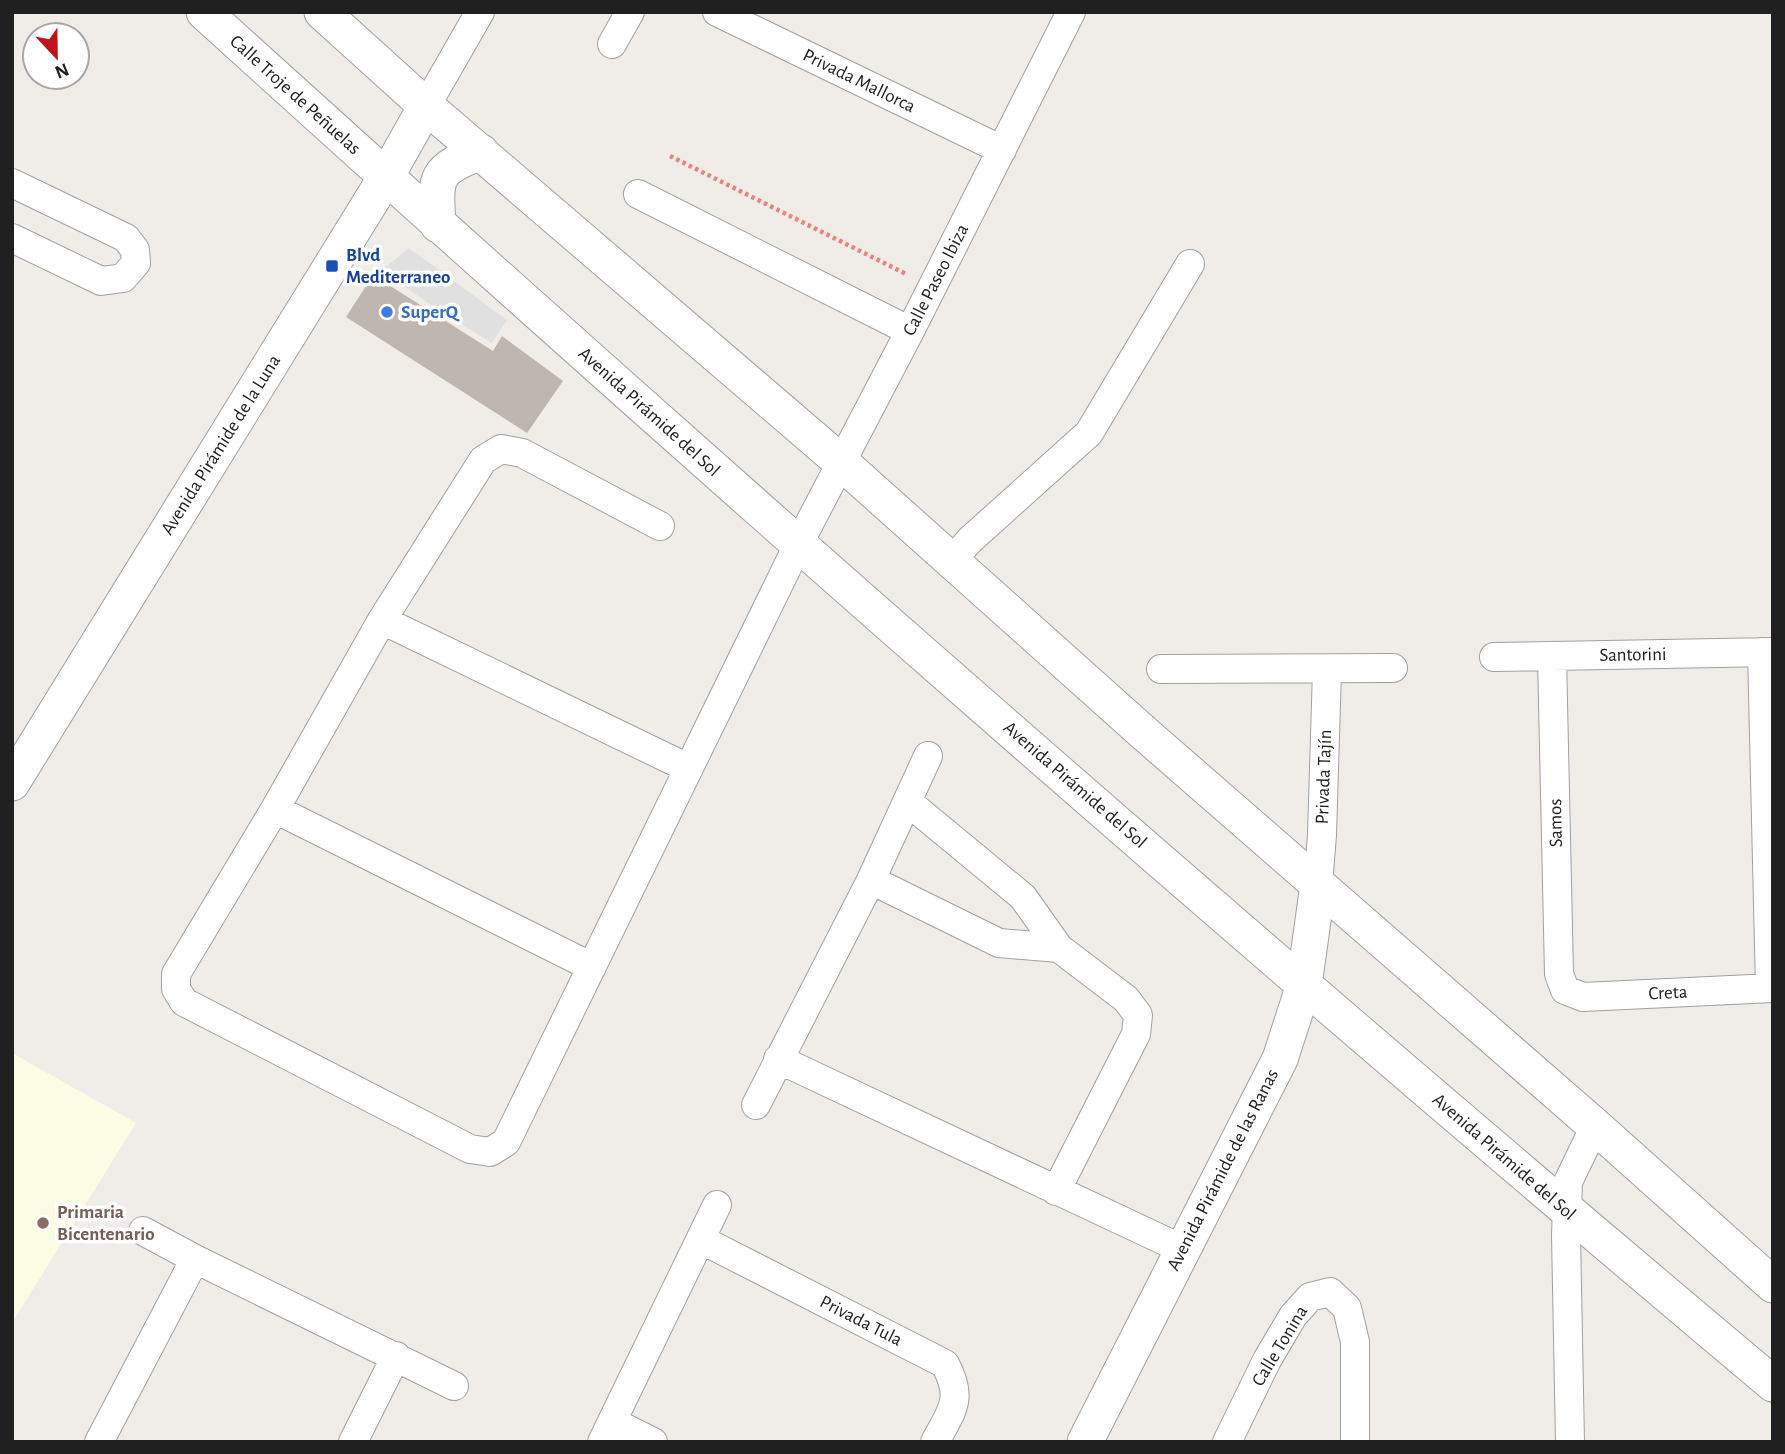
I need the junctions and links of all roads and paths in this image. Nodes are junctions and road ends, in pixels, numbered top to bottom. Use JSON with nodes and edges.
{"nodes":[{"id":1,"x":204,"y":12,"type":"edge"},
{"id":2,"x":322,"y":12,"type":"edge"},
{"id":3,"x":480,"y":12,"type":"edge"},
{"id":4,"x":630,"y":12,"type":"edge"},
{"id":5,"x":717,"y":12,"type":"edge"},
{"id":6,"x":1071,"y":12,"type":"edge"},
{"id":7,"x":612,"y":44,"type":"dead end"},
{"id":8,"x":426,"y":106,"type":"junction"},
{"id":9,"x":1002,"y":150,"type":"junction"},
{"id":10,"x":481,"y":152,"type":"junction"},
{"id":11,"x":670,"y":156,"type":"dead end"},
{"id":12,"x":386,"y":177,"type":"junction"},
{"id":13,"x":12,"y":183,"type":"edge"},
{"id":14,"x":638,"y":194,"type":"dead end"},
{"id":15,"x":438,"y":225,"type":"junction"},
{"id":16,"x":12,"y":238,"type":"edge"},
{"id":17,"x":1190,"y":264,"type":"dead end"},
{"id":18,"x":931,"y":287,"type":"junction"},
{"id":19,"x":911,"y":331,"type":"junction"},
{"id":20,"x":841,"y":462,"type":"junction"},
{"id":21,"x":660,"y":526,"type":"dead end"},
{"id":22,"x":797,"y":545,"type":"junction"},
{"id":23,"x":952,"y":560,"type":"junction"},
{"id":24,"x":383,"y":620,"type":"junction"},
{"id":25,"x":1767,"y":652,"type":"edge"},
{"id":26,"x":1552,"y":656,"type":"junction"},
{"id":27,"x":1494,"y":657,"type":"dead end"},
{"id":28,"x":1392,"y":668,"type":"dead end"},
{"id":29,"x":1161,"y":669,"type":"dead end"},
{"id":30,"x":1327,"y":670,"type":"junction"},
{"id":31,"x":928,"y":756,"type":"dead end"},
{"id":32,"x":688,"y":768,"type":"junction"},
{"id":33,"x":12,"y":783,"type":"edge"},
{"id":34,"x":908,"y":802,"type":"junction"},
{"id":35,"x":275,"y":810,"type":"junction"},
{"id":36,"x":871,"y":880,"type":"junction"},
{"id":37,"x":1318,"y":885,"type":"junction"},
{"id":38,"x":1059,"y":948,"type":"junction"},
{"id":39,"x":592,"y":967,"type":"junction"},
{"id":40,"x":1304,"y":985,"type":"junction"},
{"id":41,"x":1771,"y":988,"type":"edge"},
{"id":42,"x":1565,"y":989,"type":"joint"},
{"id":43,"x":778,"y":1059,"type":"junction"},
{"id":44,"x":755,"y":1105,"type":"dead end"},
{"id":45,"x":1595,"y":1126,"type":"junction"},
{"id":46,"x":1056,"y":1191,"type":"junction"},
{"id":47,"x":717,"y":1205,"type":"dead end"},
{"id":48,"x":1567,"y":1211,"type":"junction"},
{"id":49,"x":143,"y":1231,"type":"dead end"},
{"id":50,"x":702,"y":1240,"type":"junction"},
{"id":51,"x":1182,"y":1250,"type":"junction"},
{"id":52,"x":195,"y":1259,"type":"junction"},
{"id":53,"x":1773,"y":1285,"type":"edge"},
{"id":54,"x":396,"y":1356,"type":"junction"},
{"id":55,"x":1773,"y":1384,"type":"edge"},
{"id":56,"x":454,"y":1386,"type":"dead end"},
{"id":57,"x":608,"y":1432,"type":"edge"},
{"id":58,"x":99,"y":1442,"type":"edge"},
{"id":59,"x":353,"y":1442,"type":"edge"},
{"id":60,"x":653,"y":1442,"type":"edge"},
{"id":61,"x":935,"y":1442,"type":"edge"},
{"id":62,"x":1085,"y":1442,"type":"edge"},
{"id":63,"x":1227,"y":1442,"type":"edge"},
{"id":64,"x":1355,"y":1442,"type":"edge"},
{"id":65,"x":1570,"y":1442,"type":"edge"}],
"edges":[{"from":1,"to":12,"type":"street","name":"Calle Troje de Peñuelas"},
{"from":2,"to":8,"type":"street"},
{"from":3,"to":8,"type":"street"},
{"from":4,"to":7,"type":"street"},
{"from":5,"to":9,"type":"street","name":"Privada Mallorca"},
{"from":6,"to":9,"type":"street","name":"Calle Paseo Ibiza"},
{"from":8,"to":10,"type":"street"},
{"from":8,"to":12,"type":"street","name":"Avenida Pirámide de la Luna"},
{"from":9,"to":18,"type":"street","name":"Calle Paseo Ibiza"},
{"from":10,"to":15,"type":"street"},
{"from":10,"to":20,"type":"street"},
{"from":11,"to":18,"type":"path"},
{"from":12,"to":15,"type":"street","name":"Avenida Pirámide del Sol"},
{"from":12,"to":33,"type":"street","name":"Avenida Pirámide de la Luna"},
{"from":13,"to":16,"type":"street"},
{"from":14,"to":19,"type":"street"},
{"from":15,"to":22,"type":"street","name":"Avenida Pirámide del Sol"},
{"from":17,"to":23,"type":"street"},
{"from":18,"to":19,"type":"street","name":"Calle Paseo Ibiza"},
{"from":19,"to":20,"type":"street","name":"Calle Paseo Ibiza"},
{"from":20,"to":22,"type":"street","name":"Calle Paseo Ibiza"},
{"from":20,"to":23,"type":"street"},
{"from":21,"to":24,"type":"street","name":"Calle Paseo Ibiza"},
{"from":22,"to":32,"type":"street","name":"Calle Paseo Ibiza"},
{"from":22,"to":40,"type":"street","name":"Avenida Pirámide del Sol"},
{"from":23,"to":37,"type":"street"},
{"from":24,"to":32,"type":"street"},
{"from":24,"to":35,"type":"street","name":"Calle Paseo Ibiza"},
{"from":25,"to":26,"type":"street","name":"Santorini"},
{"from":25,"to":41,"type":"street"},
{"from":26,"to":27,"type":"street","name":"Santorini"},
{"from":26,"to":42,"type":"street","name":"Samos"},
{"from":28,"to":30,"type":"street"},
{"from":29,"to":30,"type":"street"},
{"from":30,"to":37,"type":"street","name":"Privada Tajín"},
{"from":31,"to":34,"type":"street"},
{"from":32,"to":39,"type":"street","name":"Calle Paseo Ibiza"},
{"from":34,"to":36,"type":"street"},
{"from":34,"to":38,"type":"street"},
{"from":35,"to":39,"type":"street"},
{"from":35,"to":39,"type":"street","name":"Calle Paseo Ibiza"},
{"from":36,"to":38,"type":"street"},
{"from":36,"to":43,"type":"street"},
{"from":37,"to":40,"type":"street","name":"Avenida Pirámide de las Ranas"},
{"from":37,"to":45,"type":"street"},
{"from":38,"to":46,"type":"street"},
{"from":40,"to":48,"type":"street","name":"Avenida Pirámide del Sol"},
{"from":40,"to":51,"type":"street","name":"Avenida Pirámide de las Ranas"},
{"from":41,"to":42,"type":"street","name":"Creta"},
{"from":43,"to":44,"type":"street"},
{"from":43,"to":46,"type":"street"},
{"from":45,"to":48,"type":"street"},
{"from":45,"to":53,"type":"street"},
{"from":46,"to":51,"type":"street"},
{"from":47,"to":50,"type":"street"},
{"from":48,"to":55,"type":"street","name":"Avenida Pirámide del Sol"},
{"from":48,"to":65,"type":"street"},
{"from":49,"to":52,"type":"street"},
{"from":50,"to":57,"type":"street"},
{"from":50,"to":61,"type":"street","name":"Privada Tula"},
{"from":51,"to":62,"type":"street","name":"Avenida Pirámide de las Ranas"},
{"from":52,"to":54,"type":"street"},
{"from":52,"to":58,"type":"street"},
{"from":54,"to":56,"type":"street"},
{"from":54,"to":59,"type":"street"},
{"from":57,"to":60,"type":"street"},
{"from":63,"to":64,"type":"street","name":"Calle Tonina"}]}
